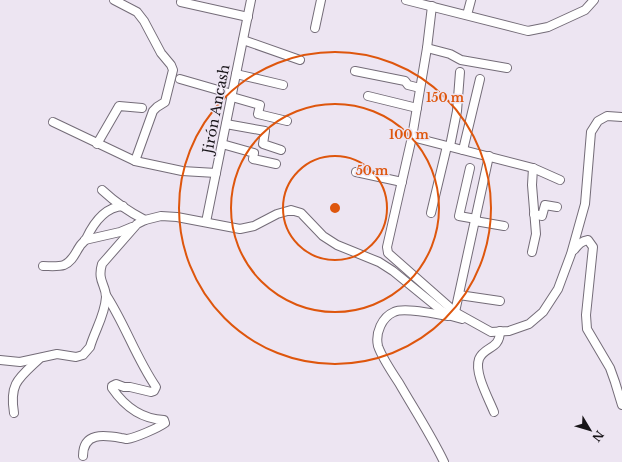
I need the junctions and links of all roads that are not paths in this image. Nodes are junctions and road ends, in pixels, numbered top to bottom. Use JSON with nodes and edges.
{"nodes":[{"id":1,"x":114,"y":0,"type":"edge"},
{"id":2,"x":251,"y":0,"type":"edge"},
{"id":3,"x":321,"y":0,"type":"edge"},
{"id":4,"x":406,"y":0,"type":"edge"},
{"id":5,"x":470,"y":0,"type":"edge"},
{"id":6,"x":594,"y":0,"type":"edge"},
{"id":7,"x":181,"y":2,"type":"dead end"},
{"id":8,"x":432,"y":6,"type":"junction"},
{"id":9,"x":467,"y":15,"type":"junction"},
{"id":10,"x":248,"y":17,"type":"junction"},
{"id":11,"x":315,"y":28,"type":"dead end"},
{"id":12,"x":243,"y":40,"type":"junction"},
{"id":13,"x":427,"y":48,"type":"junction"},
{"id":14,"x":300,"y":60,"type":"dead end"},
{"id":15,"x":507,"y":68,"type":"dead end"},
{"id":16,"x":355,"y":71,"type":"dead end"},
{"id":17,"x":460,"y":72,"type":"dead end"},
{"id":18,"x":236,"y":74,"type":"junction"},
{"id":19,"x":180,"y":79,"type":"dead end"},
{"id":20,"x":480,"y":79,"type":"dead end"},
{"id":21,"x":283,"y":84,"type":"dead end"},
{"id":22,"x":420,"y":88,"type":"junction"},
{"id":23,"x":232,"y":96,"type":"junction"},
{"id":24,"x":368,"y":96,"type":"dead end"},
{"id":25,"x":142,"y":108,"type":"dead end"},
{"id":26,"x":417,"y":108,"type":"junction"},
{"id":27,"x":622,"y":117,"type":"edge"},
{"id":28,"x":287,"y":121,"type":"dead end"},
{"id":29,"x":53,"y":122,"type":"dead end"},
{"id":30,"x":226,"y":124,"type":"junction"},
{"id":31,"x":412,"y":137,"type":"junction"},
{"id":32,"x":97,"y":144,"type":"junction"},
{"id":33,"x":222,"y":144,"type":"junction"},
{"id":34,"x":449,"y":146,"type":"junction"},
{"id":35,"x":281,"y":150,"type":"dead end"},
{"id":36,"x":463,"y":150,"type":"junction"},
{"id":37,"x":489,"y":156,"type":"junction"},
{"id":38,"x":135,"y":161,"type":"junction"},
{"id":39,"x":276,"y":164,"type":"dead end"},
{"id":40,"x":470,"y":168,"type":"dead end"},
{"id":41,"x":533,"y":168,"type":"junction"},
{"id":42,"x":356,"y":172,"type":"dead end"},
{"id":43,"x":216,"y":173,"type":"junction"},
{"id":44,"x":560,"y":180,"type":"dead end"},
{"id":45,"x":402,"y":182,"type":"junction"},
{"id":46,"x":102,"y":190,"type":"dead end"},
{"id":47,"x":123,"y":206,"type":"junction"},
{"id":48,"x":557,"y":207,"type":"dead end"},
{"id":49,"x":431,"y":213,"type":"dead end"},
{"id":50,"x":534,"y":214,"type":"junction"},
{"id":51,"x":145,"y":220,"type":"junction"},
{"id":52,"x":475,"y":220,"type":"junction"},
{"id":53,"x":206,"y":222,"type":"junction"},
{"id":54,"x":137,"y":224,"type":"junction"},
{"id":55,"x":504,"y":226,"type":"dead end"},
{"id":56,"x":85,"y":240,"type":"junction"},
{"id":57,"x":532,"y":252,"type":"dead end"},
{"id":58,"x":571,"y":254,"type":"junction"},
{"id":59,"x":43,"y":266,"type":"dead end"},
{"id":60,"x":106,"y":294,"type":"junction"},
{"id":61,"x":459,"y":295,"type":"junction"},
{"id":62,"x":500,"y":301,"type":"dead end"},
{"id":63,"x":453,"y":314,"type":"junction"},
{"id":64,"x":500,"y":331,"type":"junction"},
{"id":65,"x":39,"y":359,"type":"junction"},
{"id":66,"x":0,"y":360,"type":"edge"},
{"id":67,"x":622,"y":405,"type":"edge"},
{"id":68,"x":494,"y":412,"type":"dead end"},
{"id":69,"x":14,"y":413,"type":"dead end"},
{"id":70,"x":83,"y":456,"type":"dead end"},
{"id":71,"x":444,"y":462,"type":"edge"}],
"edges":[{"from":1,"to":38,"type":"street"},
{"from":2,"to":10,"type":"street","name":"Jirón Ancash"},
{"from":3,"to":11,"type":"street"},
{"from":4,"to":8,"type":"street"},
{"from":5,"to":9,"type":"street"},
{"from":6,"to":9,"type":"street"},
{"from":7,"to":10,"type":"street"},
{"from":8,"to":9,"type":"street"},
{"from":8,"to":13,"type":"street"},
{"from":10,"to":12,"type":"street","name":"Jirón Ancash"},
{"from":12,"to":14,"type":"street"},
{"from":12,"to":18,"type":"street","name":"Jirón Ancash"},
{"from":13,"to":15,"type":"street"},
{"from":13,"to":22,"type":"street"},
{"from":16,"to":22,"type":"street"},
{"from":17,"to":34,"type":"street"},
{"from":18,"to":21,"type":"street"},
{"from":18,"to":23,"type":"street","name":"Jirón Ancash"},
{"from":19,"to":23,"type":"street"},
{"from":20,"to":36,"type":"street"},
{"from":22,"to":26,"type":"street"},
{"from":23,"to":28,"type":"street"},
{"from":23,"to":30,"type":"street","name":"Jirón Ancash"},
{"from":24,"to":26,"type":"street"},
{"from":25,"to":32,"type":"street"},
{"from":26,"to":31,"type":"street"},
{"from":27,"to":58,"type":"street"},
{"from":29,"to":32,"type":"street"},
{"from":30,"to":33,"type":"street","name":"Jirón Ancash"},
{"from":30,"to":35,"type":"street"},
{"from":31,"to":34,"type":"street"},
{"from":31,"to":45,"type":"street"},
{"from":32,"to":38,"type":"street"},
{"from":33,"to":39,"type":"street"},
{"from":33,"to":43,"type":"street","name":"Jirón Ancash"},
{"from":34,"to":36,"type":"street"},
{"from":34,"to":49,"type":"street"},
{"from":36,"to":37,"type":"street"},
{"from":37,"to":41,"type":"street"},
{"from":37,"to":52,"type":"street"},
{"from":38,"to":43,"type":"street"},
{"from":40,"to":52,"type":"street"},
{"from":41,"to":44,"type":"street"},
{"from":41,"to":50,"type":"street"},
{"from":42,"to":45,"type":"street"},
{"from":43,"to":53,"type":"street","name":"Jirón Ancash"},
{"from":45,"to":63,"type":"street"},
{"from":46,"to":47,"type":"street"},
{"from":47,"to":51,"type":"street"},
{"from":47,"to":56,"type":"street"},
{"from":48,"to":50,"type":"street"},
{"from":50,"to":57,"type":"street"},
{"from":51,"to":53,"type":"street"},
{"from":51,"to":54,"type":"street"},
{"from":52,"to":55,"type":"street"},
{"from":52,"to":61,"type":"street"},
{"from":53,"to":63,"type":"street"},
{"from":54,"to":56,"type":"street"},
{"from":54,"to":60,"type":"street"},
{"from":56,"to":59,"type":"street"},
{"from":58,"to":64,"type":"street"},
{"from":58,"to":67,"type":"street"},
{"from":60,"to":65,"type":"street"},
{"from":60,"to":70,"type":"street"},
{"from":61,"to":62,"type":"street"},
{"from":61,"to":63,"type":"street"},
{"from":63,"to":64,"type":"street"},
{"from":63,"to":71,"type":"street"},
{"from":64,"to":68,"type":"street"},
{"from":65,"to":66,"type":"street"},
{"from":65,"to":69,"type":"street"}]}
